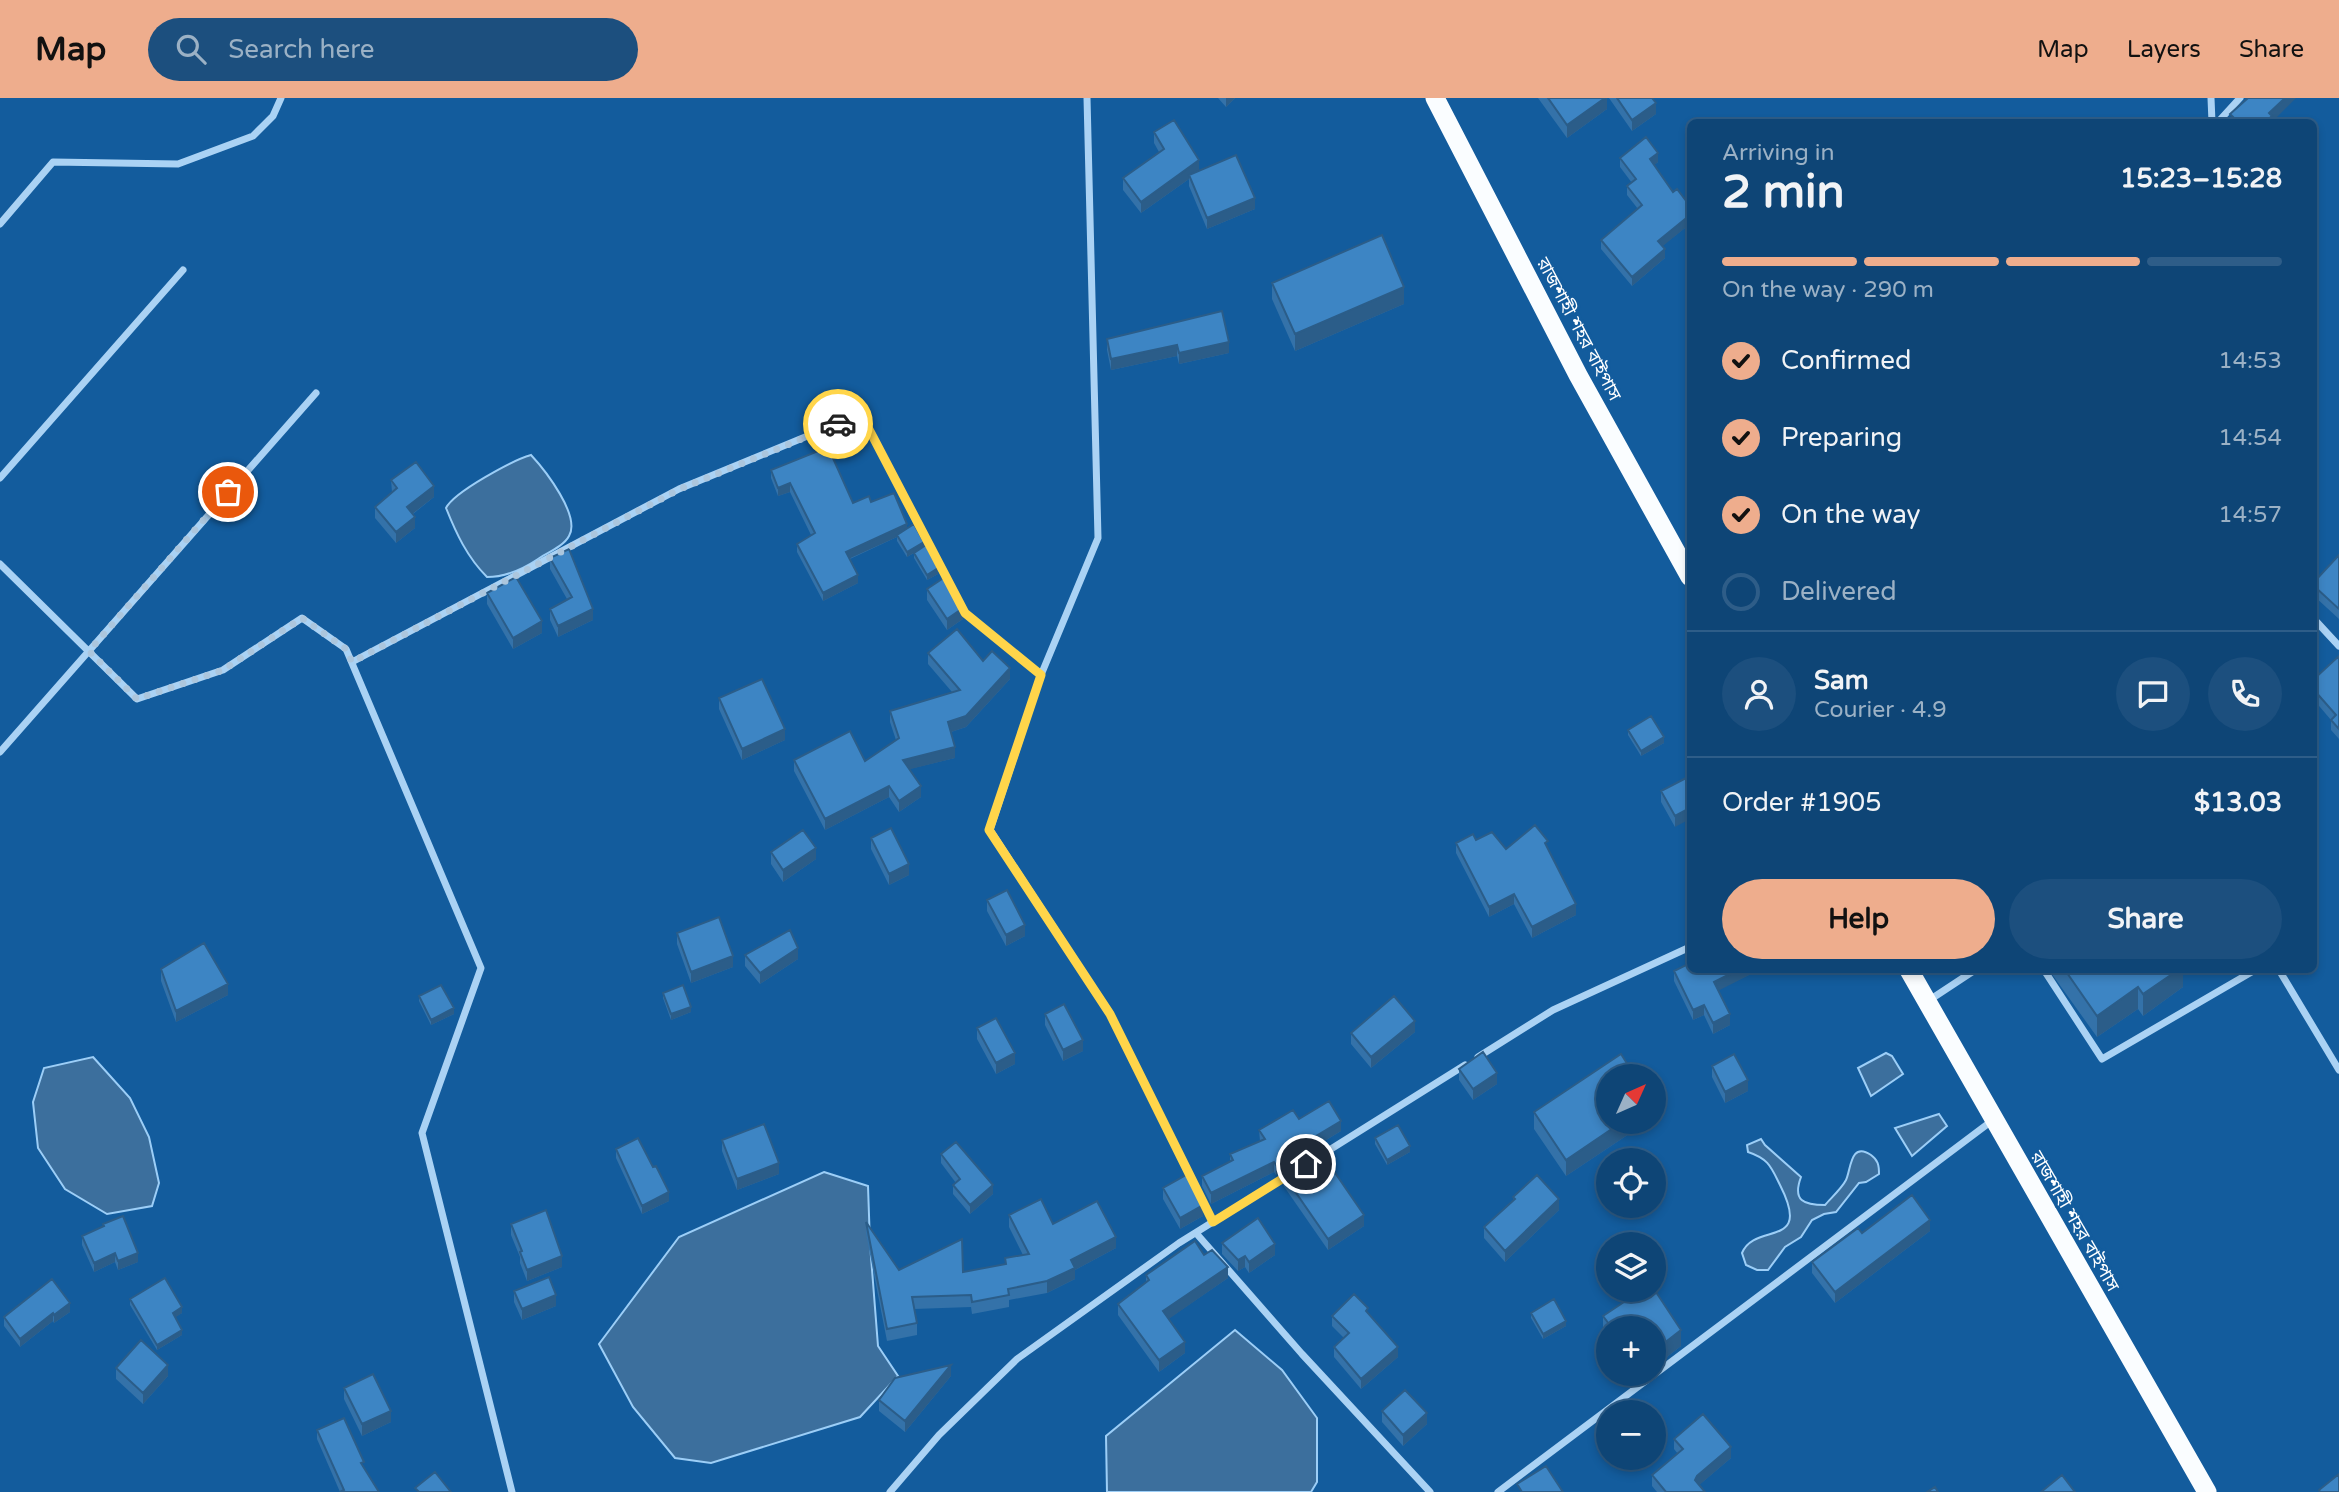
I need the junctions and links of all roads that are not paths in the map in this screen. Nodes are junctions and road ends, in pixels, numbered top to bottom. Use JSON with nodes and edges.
{"nodes":[{"id":1,"x":281,"y":98,"type":"edge"},
{"id":2,"x":1087,"y":98,"type":"edge"},
{"id":3,"x":1435,"y":98,"type":"edge"},
{"id":4,"x":2211,"y":98,"type":"edge"},
{"id":5,"x":2240,"y":98,"type":"edge"},
{"id":6,"x":2212,"y":119,"type":"edge"},
{"id":7,"x":2221,"y":119,"type":"edge"},
{"id":8,"x":0,"y":224,"type":"edge"},
{"id":9,"x":183,"y":270,"type":"dead end"},
{"id":10,"x":316,"y":393,"type":"dead end"},
{"id":11,"x":0,"y":478,"type":"edge"},
{"id":12,"x":0,"y":564,"type":"edge"},
{"id":13,"x":1687,"y":572,"type":"edge"},
{"id":14,"x":2317,"y":625,"type":"edge"},
{"id":15,"x":2339,"y":646,"type":"edge"},
{"id":16,"x":89,"y":651,"type":"junction"},
{"id":17,"x":352,"y":662,"type":"junction"},
{"id":18,"x":1041,"y":675,"type":"junction"},
{"id":19,"x":0,"y":751,"type":"edge"},
{"id":20,"x":1687,"y":948,"type":"edge"},
{"id":21,"x":1911,"y":973,"type":"edge"},
{"id":22,"x":1970,"y":973,"type":"edge"},
{"id":23,"x":2046,"y":973,"type":"edge"},
{"id":24,"x":2250,"y":973,"type":"edge"},
{"id":25,"x":2281,"y":973,"type":"edge"},
{"id":26,"x":1927,"y":1002,"type":"junction"},
{"id":27,"x":2339,"y":1070,"type":"edge"},
{"id":28,"x":1993,"y":1120,"type":"junction"},
{"id":29,"x":1306,"y":1164,"type":"edge"},
{"id":30,"x":1294,"y":1171,"type":"edge"},
{"id":31,"x":1213,"y":1222,"type":"junction"},
{"id":32,"x":1196,"y":1233,"type":"junction"},
{"id":33,"x":512,"y":1492,"type":"edge"},
{"id":34,"x":890,"y":1492,"type":"edge"},
{"id":35,"x":1430,"y":1492,"type":"edge"},
{"id":36,"x":1498,"y":1492,"type":"edge"},
{"id":37,"x":2207,"y":1492,"type":"edge"}],
"edges":[{"from":1,"to":8,"type":"street"},
{"from":2,"to":18,"type":"street"},
{"from":3,"to":13,"type":"highway","name":"রাজশাহী শহর বাইপাস"},
{"from":4,"to":6,"type":"street"},
{"from":5,"to":7,"type":"street"},
{"from":9,"to":11,"type":"street"},
{"from":10,"to":16,"type":"street"},
{"from":12,"to":16,"type":"street"},
{"from":14,"to":15,"type":"street"},
{"from":16,"to":17,"type":"street"},
{"from":16,"to":19,"type":"street"},
{"from":17,"to":18,"type":"street"},
{"from":17,"to":33,"type":"street"},
{"from":18,"to":31,"type":"street"},
{"from":20,"to":29,"type":"street"},
{"from":21,"to":26,"type":"highway","name":"রাজশাহী শহর বাইপাস"},
{"from":22,"to":26,"type":"street"},
{"from":23,"to":24,"type":"street"},
{"from":25,"to":27,"type":"street"},
{"from":26,"to":28,"type":"highway","name":"রাজশাহী শহর বাইপাস"},
{"from":28,"to":36,"type":"street"},
{"from":28,"to":37,"type":"highway","name":"রাজশাহী শহর বাইপাস"},
{"from":30,"to":31,"type":"street"},
{"from":31,"to":32,"type":"street"},
{"from":32,"to":34,"type":"street"},
{"from":32,"to":35,"type":"street"}]}
